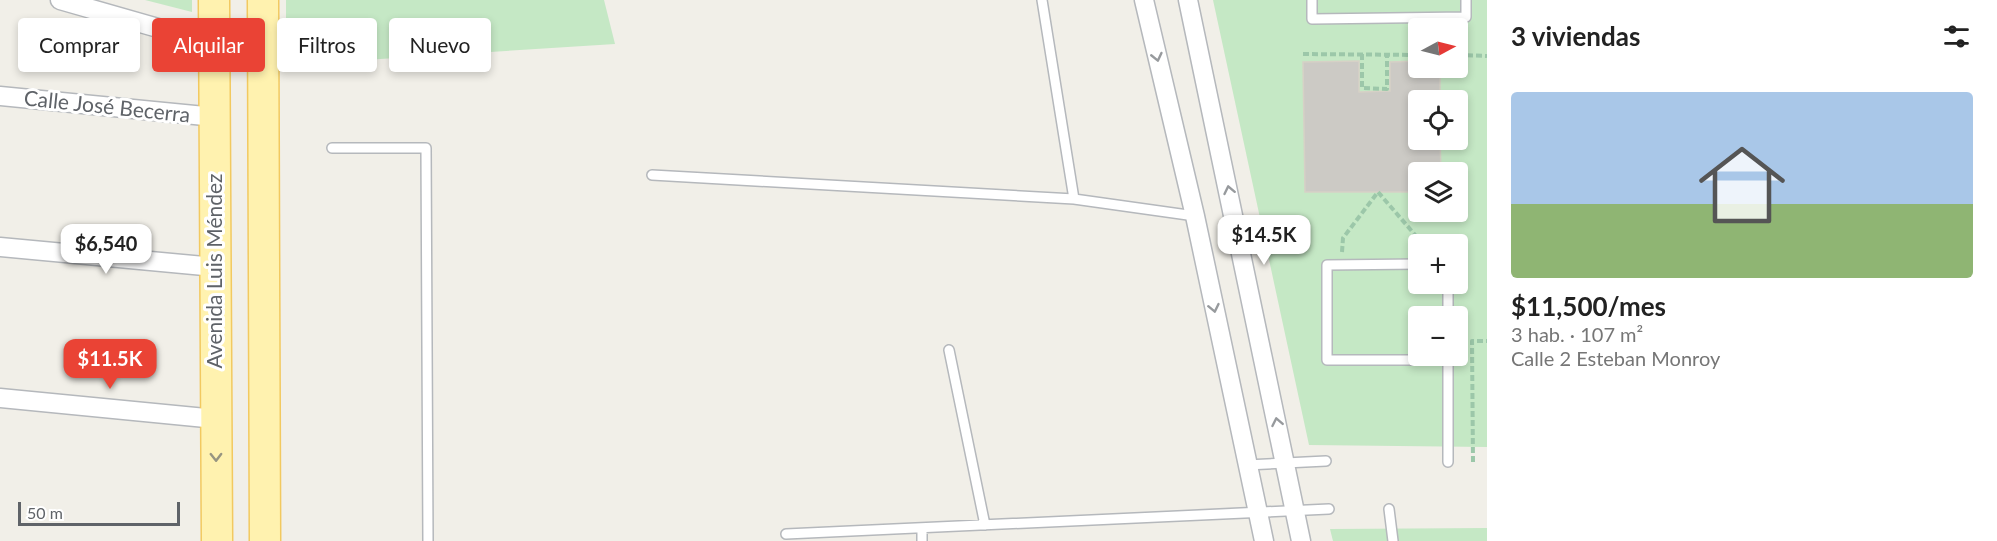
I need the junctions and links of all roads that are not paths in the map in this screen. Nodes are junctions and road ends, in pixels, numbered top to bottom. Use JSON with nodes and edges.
{"nodes":[{"id":1,"x":60,"y":0,"type":"edge"},
{"id":2,"x":214,"y":0,"type":"edge"},
{"id":3,"x":263,"y":0,"type":"edge"},
{"id":4,"x":1042,"y":0,"type":"edge"},
{"id":5,"x":1144,"y":0,"type":"edge"},
{"id":6,"x":1188,"y":0,"type":"edge"},
{"id":7,"x":1312,"y":0,"type":"edge"},
{"id":8,"x":1466,"y":0,"type":"edge"},
{"id":9,"x":214,"y":18,"type":"edge"},
{"id":10,"x":152,"y":26,"type":"edge"},
{"id":11,"x":214,"y":72,"type":"edge"},
{"id":12,"x":0,"y":96,"type":"edge"},
{"id":13,"x":215,"y":117,"type":"junction"},
{"id":14,"x":332,"y":148,"type":"dead end"},
{"id":15,"x":652,"y":175,"type":"dead end"},
{"id":16,"x":1074,"y":199,"type":"junction"},
{"id":17,"x":1195,"y":216,"type":"junction"},
{"id":18,"x":0,"y":247,"type":"edge"},
{"id":19,"x":1408,"y":264,"type":"edge"},
{"id":20,"x":215,"y":267,"type":"junction"},
{"id":21,"x":949,"y":350,"type":"dead end"},
{"id":22,"x":1408,"y":359,"type":"edge"},
{"id":23,"x":1448,"y":366,"type":"edge"},
{"id":24,"x":0,"y":398,"type":"edge"},
{"id":25,"x":216,"y":419,"type":"junction"},
{"id":26,"x":1326,"y":461,"type":"dead end"},
{"id":27,"x":1448,"y":462,"type":"dead end"},
{"id":28,"x":1285,"y":463,"type":"junction"},
{"id":29,"x":1247,"y":465,"type":"junction"},
{"id":30,"x":1329,"y":509,"type":"dead end"},
{"id":31,"x":1389,"y":509,"type":"dead end"},
{"id":32,"x":1295,"y":511,"type":"junction"},
{"id":33,"x":1258,"y":513,"type":"junction"},
{"id":34,"x":985,"y":525,"type":"junction"},
{"id":35,"x":922,"y":528,"type":"junction"},
{"id":36,"x":786,"y":534,"type":"dead end"},
{"id":37,"x":218,"y":541,"type":"edge"},
{"id":38,"x":265,"y":541,"type":"edge"},
{"id":39,"x":428,"y":541,"type":"edge"},
{"id":40,"x":922,"y":541,"type":"edge"},
{"id":41,"x":1264,"y":541,"type":"edge"},
{"id":42,"x":1301,"y":541,"type":"edge"},
{"id":43,"x":1393,"y":541,"type":"edge"}],
"edges":[{"from":1,"to":10,"type":"street"},
{"from":2,"to":9,"type":"main road","name":"Avenida Luis Méndez"},
{"from":3,"to":38,"type":"main road"},
{"from":4,"to":16,"type":"lane"},
{"from":5,"to":17,"type":"street","one_way":true},
{"from":28,"to":6,"type":"street","one_way":true},
{"from":7,"to":8,"type":"lane"},
{"from":11,"to":13,"type":"main road","name":"Avenida Luis Méndez"},
{"from":12,"to":13,"type":"street","name":"Calle José Becerra"},
{"from":13,"to":20,"type":"main road","name":"Avenida Luis Méndez"},
{"from":14,"to":39,"type":"lane"},
{"from":15,"to":16,"type":"lane"},
{"from":16,"to":17,"type":"lane"},
{"from":17,"to":29,"type":"street","one_way":true},
{"from":18,"to":20,"type":"street"},
{"from":19,"to":22,"type":"lane"},
{"from":20,"to":25,"type":"main road","name":"Avenida Luis Méndez"},
{"from":21,"to":34,"type":"lane"},
{"from":23,"to":27,"type":"lane"},
{"from":24,"to":25,"type":"street"},
{"from":25,"to":37,"type":"main road","name":"Avenida Luis Méndez","one_way":true},
{"from":26,"to":28,"type":"lane"},
{"from":28,"to":29,"type":"lane"},
{"from":28,"to":32,"type":"street"},
{"from":29,"to":33,"type":"street"},
{"from":30,"to":32,"type":"lane"},
{"from":31,"to":43,"type":"lane"},
{"from":32,"to":33,"type":"lane"},
{"from":32,"to":42,"type":"street"},
{"from":33,"to":34,"type":"lane"},
{"from":33,"to":41,"type":"street"},
{"from":34,"to":35,"type":"lane"},
{"from":35,"to":36,"type":"lane"},
{"from":35,"to":40,"type":"lane"}]}
